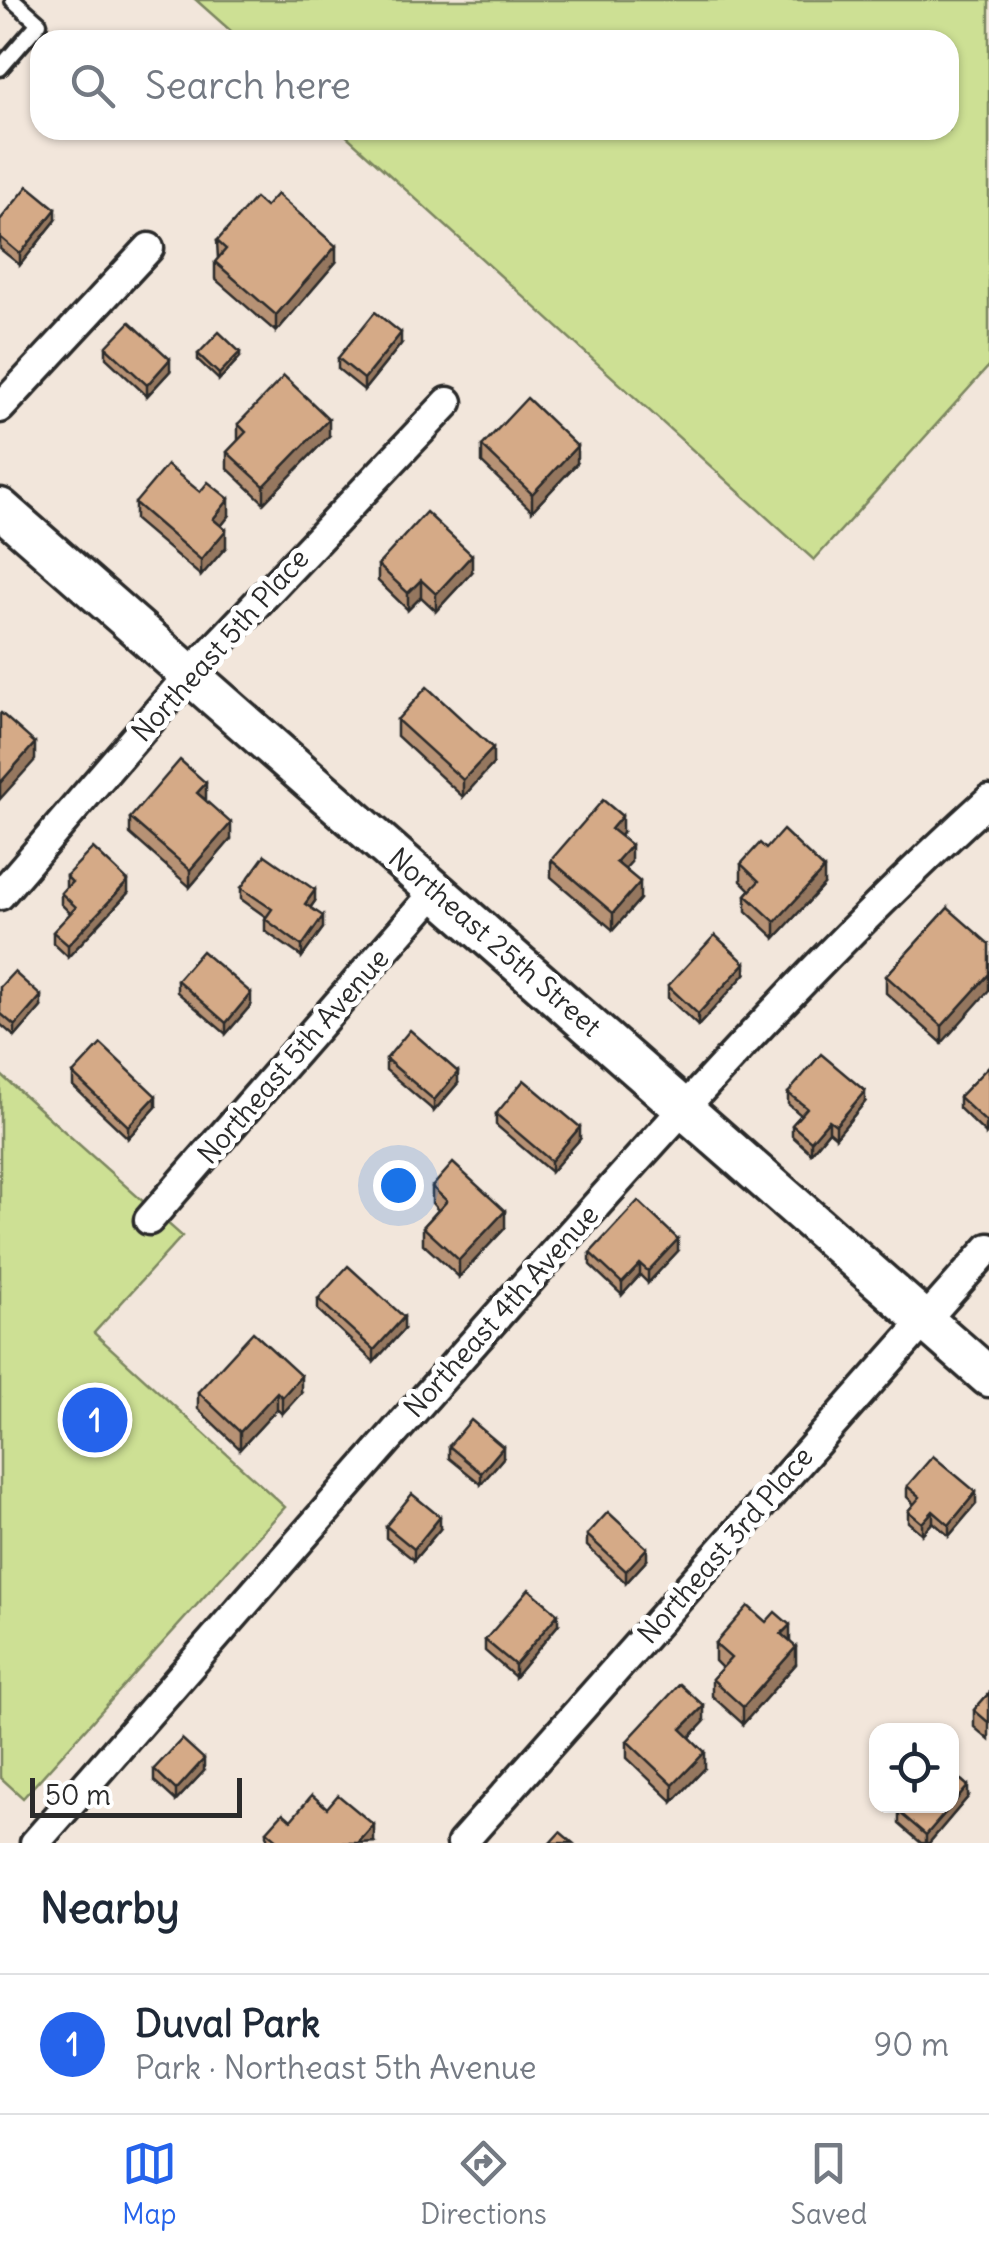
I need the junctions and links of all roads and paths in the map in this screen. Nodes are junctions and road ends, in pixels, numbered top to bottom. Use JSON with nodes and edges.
{"nodes":[{"id":1,"x":13,"y":0,"type":"edge"},
{"id":2,"x":33,"y":30,"type":"edge"},
{"id":3,"x":30,"y":33,"type":"edge"},
{"id":4,"x":0,"y":68,"type":"edge"},
{"id":5,"x":148,"y":248,"type":"dead end"},
{"id":6,"x":448,"y":402,"type":"dead end"},
{"id":7,"x":0,"y":408,"type":"edge"},
{"id":8,"x":0,"y":508,"type":"edge"},
{"id":9,"x":190,"y":674,"type":"junction"},
{"id":10,"x":989,"y":800,"type":"edge"},
{"id":11,"x":436,"y":891,"type":"junction"},
{"id":12,"x":0,"y":895,"type":"edge"},
{"id":13,"x":683,"y":1108,"type":"junction"},
{"id":14,"x":148,"y":1220,"type":"dead end"},
{"id":15,"x":989,"y":1248,"type":"edge"},
{"id":16,"x":924,"y":1320,"type":"junction"},
{"id":17,"x":989,"y":1377,"type":"edge"},
{"id":18,"x":35,"y":1843,"type":"edge"},
{"id":19,"x":462,"y":1843,"type":"edge"}],
"edges":[{"from":1,"to":2,"type":"lane"},
{"from":3,"to":4,"type":"lane"},
{"from":5,"to":7,"type":"street"},
{"from":6,"to":9,"type":"street","name":"Northeast 5th Place"},
{"from":8,"to":9,"type":"street","name":"Northeast 25th Street"},
{"from":9,"to":11,"type":"street","name":"Northeast 25th Street"},
{"from":9,"to":12,"type":"street","name":"Northeast 5th Place"},
{"from":10,"to":13,"type":"street","name":"Northeast 4th Avenue"},
{"from":11,"to":13,"type":"street","name":"Northeast 25th Street"},
{"from":11,"to":14,"type":"street","name":"Northeast 5th Avenue"},
{"from":13,"to":16,"type":"street","name":"Northeast 25th Street"},
{"from":13,"to":18,"type":"street","name":"Northeast 4th Avenue"},
{"from":15,"to":16,"type":"street","name":"Northeast 3rd Place"},
{"from":16,"to":17,"type":"street","name":"Northeast 25th Street"},
{"from":16,"to":19,"type":"street","name":"Northeast 3rd Place"}]}
